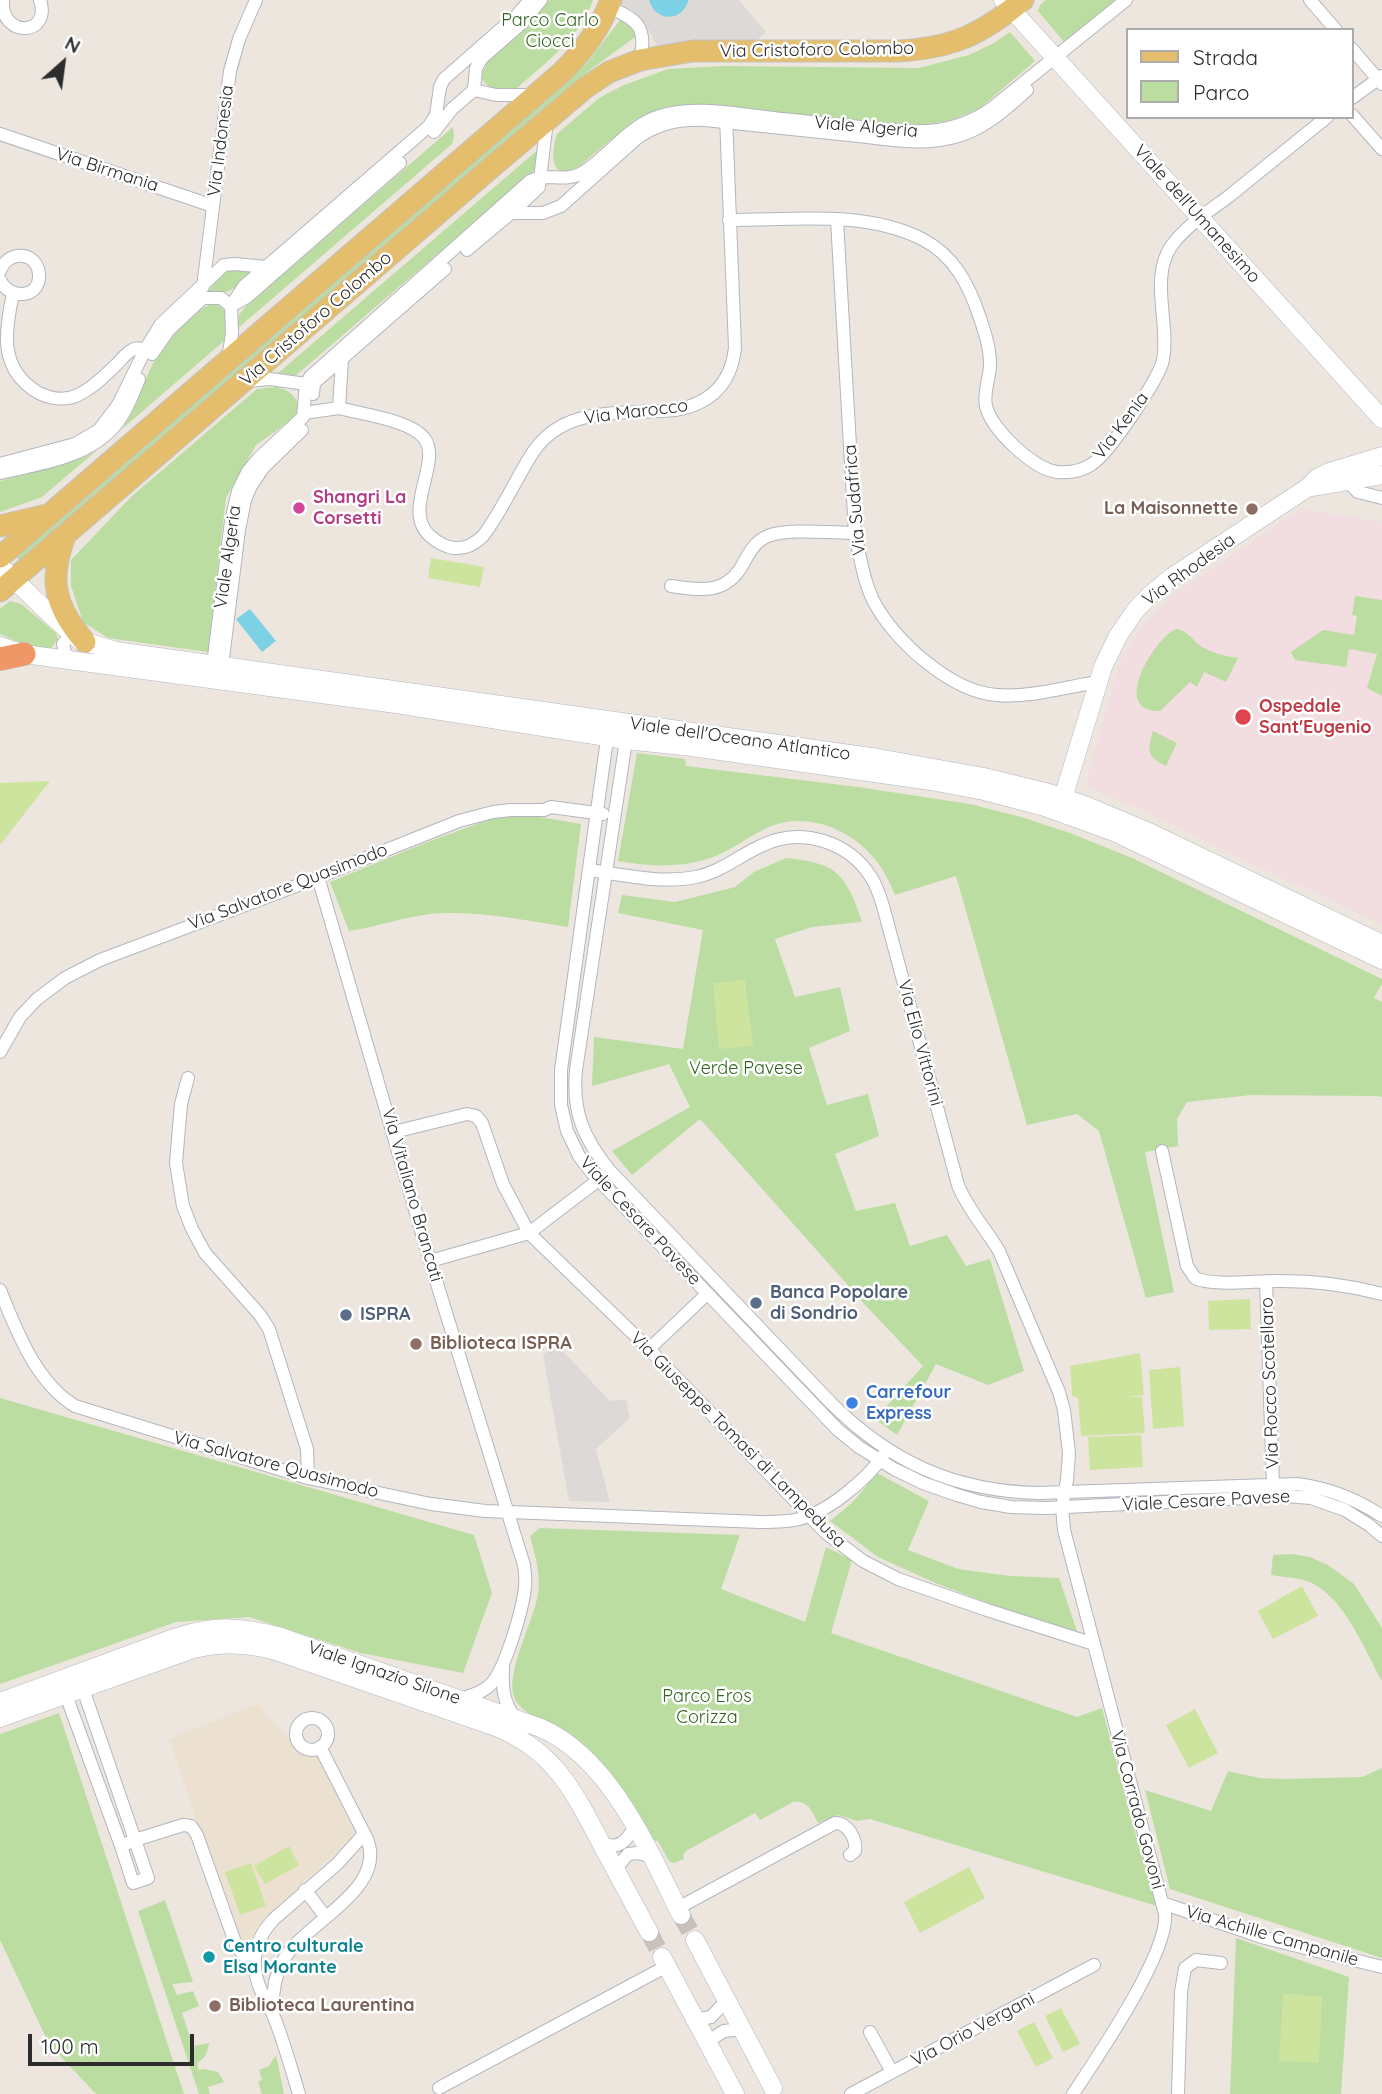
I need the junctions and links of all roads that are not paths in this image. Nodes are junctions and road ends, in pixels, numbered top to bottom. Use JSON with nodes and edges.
{"nodes":[{"id":1,"x":3,"y":0,"type":"edge"},
{"id":2,"x":40,"y":0,"type":"edge"},
{"id":3,"x":256,"y":0,"type":"edge"},
{"id":4,"x":530,"y":0,"type":"edge"},
{"id":5,"x":541,"y":0,"type":"edge"},
{"id":6,"x":1126,"y":0,"type":"edge"},
{"id":7,"x":1310,"y":0,"type":"edge"},
{"id":8,"x":1012,"y":3,"type":"edge"},
{"id":9,"x":609,"y":4,"type":"edge"},
{"id":10,"x":1,"y":14,"type":"edge"},
{"id":11,"x":1334,"y":28,"type":"edge"},
{"id":12,"x":1354,"y":51,"type":"edge"},
{"id":13,"x":1056,"y":58,"type":"junction"},
{"id":14,"x":640,"y":60,"type":"junction"},
{"id":15,"x":461,"y":64,"type":"junction"},
{"id":16,"x":476,"y":68,"type":"junction"},
{"id":17,"x":1381,"y":80,"type":"edge"},
{"id":18,"x":474,"y":90,"type":"junction"},
{"id":19,"x":535,"y":95,"type":"junction"},
{"id":20,"x":1354,"y":97,"type":"edge"},
{"id":21,"x":1354,"y":117,"type":"edge"},
{"id":22,"x":726,"y":118,"type":"junction"},
{"id":23,"x":548,"y":119,"type":"junction"},
{"id":24,"x":1325,"y":119,"type":"edge"},
{"id":25,"x":0,"y":134,"type":"edge"},
{"id":26,"x":1382,"y":149,"type":"edge"},
{"id":27,"x":398,"y":159,"type":"junction"},
{"id":28,"x":541,"y":178,"type":"junction"},
{"id":29,"x":580,"y":180,"type":"junction"},
{"id":30,"x":213,"y":206,"type":"junction"},
{"id":31,"x":511,"y":213,"type":"junction"},
{"id":32,"x":1201,"y":218,"type":"junction"},
{"id":33,"x":837,"y":219,"type":"junction"},
{"id":34,"x":729,"y":220,"type":"junction"},
{"id":35,"x":482,"y":232,"type":"junction"},
{"id":36,"x":0,"y":271,"type":"edge"},
{"id":37,"x":269,"y":271,"type":"junction"},
{"id":38,"x":0,"y":280,"type":"edge"},
{"id":39,"x":203,"y":292,"type":"junction"},
{"id":40,"x":13,"y":294,"type":"junction"},
{"id":41,"x":231,"y":306,"type":"junction"},
{"id":42,"x":149,"y":351,"type":"junction"},
{"id":43,"x":339,"y":356,"type":"junction"},
{"id":44,"x":228,"y":359,"type":"junction"},
{"id":45,"x":244,"y":381,"type":"junction"},
{"id":46,"x":310,"y":384,"type":"junction"},
{"id":47,"x":339,"y":408,"type":"junction"},
{"id":48,"x":308,"y":412,"type":"junction"},
{"id":49,"x":1380,"y":414,"type":"edge"},
{"id":50,"x":1382,"y":456,"type":"edge"},
{"id":51,"x":0,"y":464,"type":"edge"},
{"id":52,"x":0,"y":473,"type":"edge"},
{"id":53,"x":1349,"y":473,"type":"junction"},
{"id":54,"x":1382,"y":475,"type":"edge"},
{"id":55,"x":1382,"y":498,"type":"edge"},
{"id":56,"x":49,"y":515,"type":"junction"},
{"id":57,"x":0,"y":526,"type":"edge"},
{"id":58,"x":855,"y":533,"type":"junction"},
{"id":59,"x":65,"y":536,"type":"junction"},
{"id":60,"x":0,"y":557,"type":"edge"},
{"id":61,"x":4,"y":579,"type":"edge"},
{"id":62,"x":671,"y":586,"type":"dead end"},
{"id":63,"x":78,"y":638,"type":"junction"},
{"id":64,"x":0,"y":646,"type":"edge"},
{"id":65,"x":24,"y":654,"type":"junction"},
{"id":66,"x":0,"y":659,"type":"edge"},
{"id":67,"x":72,"y":660,"type":"junction"},
{"id":68,"x":218,"y":665,"type":"junction"},
{"id":69,"x":1098,"y":682,"type":"junction"},
{"id":70,"x":609,"y":728,"type":"junction"},
{"id":71,"x":627,"y":731,"type":"junction"},
{"id":72,"x":1061,"y":805,"type":"junction"},
{"id":73,"x":597,"y":814,"type":"junction"},
{"id":74,"x":614,"y":816,"type":"junction"},
{"id":75,"x":590,"y":870,"type":"junction"},
{"id":76,"x":605,"y":872,"type":"junction"},
{"id":77,"x":318,"y":877,"type":"junction"},
{"id":78,"x":1382,"y":944,"type":"edge"},
{"id":79,"x":1382,"y":960,"type":"edge"},
{"id":80,"x":0,"y":1052,"type":"edge"},
{"id":81,"x":188,"y":1078,"type":"dead end"},
{"id":82,"x":394,"y":1132,"type":"junction"},
{"id":83,"x":1162,"y":1151,"type":"dead end"},
{"id":84,"x":610,"y":1171,"type":"junction"},
{"id":85,"x":599,"y":1181,"type":"junction"},
{"id":86,"x":529,"y":1233,"type":"junction"},
{"id":87,"x":430,"y":1261,"type":"junction"},
{"id":88,"x":1266,"y":1280,"type":"junction"},
{"id":89,"x":0,"y":1290,"type":"edge"},
{"id":90,"x":707,"y":1294,"type":"junction"},
{"id":91,"x":1382,"y":1294,"type":"edge"},
{"id":92,"x":740,"y":1307,"type":"junction"},
{"id":93,"x":730,"y":1318,"type":"junction"},
{"id":94,"x":649,"y":1349,"type":"junction"},
{"id":95,"x":883,"y":1455,"type":"junction"},
{"id":96,"x":308,"y":1478,"type":"junction"},
{"id":97,"x":1273,"y":1485,"type":"junction"},
{"id":98,"x":1065,"y":1492,"type":"junction"},
{"id":99,"x":1062,"y":1507,"type":"junction"},
{"id":100,"x":508,"y":1512,"type":"junction"},
{"id":101,"x":809,"y":1516,"type":"junction"},
{"id":102,"x":1382,"y":1516,"type":"edge"},
{"id":103,"x":1382,"y":1536,"type":"edge"},
{"id":104,"x":1094,"y":1644,"type":"junction"},
{"id":105,"x":503,"y":1662,"type":"junction"},
{"id":106,"x":75,"y":1692,"type":"junction"},
{"id":107,"x":460,"y":1699,"type":"junction"},
{"id":108,"x":0,"y":1702,"type":"edge"},
{"id":109,"x":0,"y":1718,"type":"edge"},
{"id":110,"x":516,"y":1719,"type":"junction"},
{"id":111,"x":320,"y":1747,"type":"dead end"},
{"id":112,"x":635,"y":1827,"type":"junction"},
{"id":113,"x":364,"y":1834,"type":"junction"},
{"id":114,"x":135,"y":1840,"type":"junction"},
{"id":115,"x":601,"y":1843,"type":"junction"},
{"id":116,"x":121,"y":1846,"type":"junction"},
{"id":117,"x":850,"y":1855,"type":"dead end"},
{"id":118,"x":650,"y":1856,"type":"junction"},
{"id":119,"x":615,"y":1870,"type":"junction"},
{"id":120,"x":305,"y":1891,"type":"junction"},
{"id":121,"x":1162,"y":1903,"type":"junction"},
{"id":122,"x":680,"y":1911,"type":"joint"},
{"id":123,"x":325,"y":1916,"type":"junction"},
{"id":124,"x":649,"y":1932,"type":"tunnel mouth"},
{"id":125,"x":695,"y":1940,"type":"tunnel mouth"},
{"id":126,"x":254,"y":1960,"type":"junction"},
{"id":127,"x":664,"y":1962,"type":"joint"},
{"id":128,"x":1221,"y":1963,"type":"dead end"},
{"id":129,"x":1094,"y":1965,"type":"dead end"},
{"id":130,"x":1382,"y":1967,"type":"edge"},
{"id":131,"x":727,"y":2000,"type":"junction"},
{"id":132,"x":273,"y":2014,"type":"junction"},
{"id":133,"x":695,"y":2020,"type":"junction"},
{"id":134,"x":742,"y":2029,"type":"junction"},
{"id":135,"x":870,"y":2032,"type":"dead end"},
{"id":136,"x":707,"y":2042,"type":"junction"},
{"id":137,"x":892,"y":2072,"type":"junction"},
{"id":138,"x":439,"y":2088,"type":"dead end"},
{"id":139,"x":773,"y":2088,"type":"dead end"},
{"id":140,"x":299,"y":2094,"type":"edge"},
{"id":141,"x":735,"y":2094,"type":"edge"},
{"id":142,"x":851,"y":2094,"type":"edge"},
{"id":143,"x":1073,"y":2094,"type":"edge"},
{"id":144,"x":1178,"y":2094,"type":"edge"}],
"edges":[{"from":1,"to":10,"type":"street"},
{"from":2,"to":10,"type":"street"},
{"from":3,"to":30,"type":"street","name":"Via Indonesia"},
{"from":4,"to":15,"type":"street"},
{"from":5,"to":16,"type":"street"},
{"from":6,"to":13,"type":"street","name":"Viale Algeria"},
{"from":7,"to":11,"type":"street"},
{"from":8,"to":13,"type":"street","name":"Viale dell'Umanesimo"},
{"from":8,"to":14,"type":"main road","name":"Via Cristoforo Colombo"},
{"from":9,"to":14,"type":"street","name":"Via Cristoforo Colombo"},
{"from":9,"to":19,"type":"main road","name":"Via Cristoforo Colombo"},
{"from":12,"to":17,"type":"street"},
{"from":13,"to":22,"type":"street","name":"Viale Algeria"},
{"from":13,"to":32,"type":"street","name":"Viale dell'Umanesimo"},
{"from":14,"to":23,"type":"main road","name":"Via Cristoforo Colombo"},
{"from":15,"to":16,"type":"street"},
{"from":15,"to":27,"type":"street"},
{"from":16,"to":18,"type":"street"},
{"from":17,"to":20,"type":"street"},
{"from":18,"to":19,"type":"street"},
{"from":18,"to":27,"type":"street"},
{"from":19,"to":44,"type":"main road","name":"Via Cristoforo Colombo"},
{"from":21,"to":26,"type":"street"},
{"from":22,"to":29,"type":"street","name":"Viale Algeria"},
{"from":22,"to":34,"type":"street","name":"Via Marocco"},
{"from":23,"to":28,"type":"street"},
{"from":23,"to":45,"type":"main road","name":"Via Cristoforo Colombo"},
{"from":24,"to":32,"type":"street","name":"Via Kenia"},
{"from":25,"to":30,"type":"street","name":"Via Birmania"},
{"from":27,"to":37,"type":"street"},
{"from":28,"to":29,"type":"street"},
{"from":28,"to":31,"type":"street"},
{"from":28,"to":35,"type":"street"},
{"from":29,"to":31,"type":"street","name":"Viale Algeria"},
{"from":30,"to":39,"type":"street","name":"Via Indonesia"},
{"from":31,"to":35,"type":"street"},
{"from":32,"to":33,"type":"street","name":"Via Kenia"},
{"from":32,"to":49,"type":"street","name":"Viale dell'Umanesimo"},
{"from":33,"to":34,"type":"street","name":"Via Kenia"},
{"from":33,"to":58,"type":"street","name":"Via Sudafrica"},
{"from":34,"to":47,"type":"street","name":"Via Marocco"},
{"from":35,"to":43,"type":"street"},
{"from":36,"to":40,"type":"street"},
{"from":37,"to":39,"type":"street"},
{"from":37,"to":41,"type":"street"},
{"from":38,"to":40,"type":"street"},
{"from":39,"to":41,"type":"street"},
{"from":39,"to":42,"type":"street"},
{"from":40,"to":42,"type":"street"},
{"from":41,"to":44,"type":"street"},
{"from":42,"to":51,"type":"street"},
{"from":42,"to":52,"type":"street"},
{"from":43,"to":46,"type":"street"},
{"from":43,"to":47,"type":"street"},
{"from":44,"to":56,"type":"main road","name":"Via Cristoforo Colombo"},
{"from":45,"to":46,"type":"street"},
{"from":45,"to":59,"type":"main road","name":"Via Cristoforo Colombo"},
{"from":46,"to":48,"type":"street"},
{"from":47,"to":48,"type":"street"},
{"from":48,"to":68,"type":"street","name":"Viale Algeria"},
{"from":50,"to":53,"type":"street"},
{"from":53,"to":54,"type":"street"},
{"from":53,"to":55,"type":"street"},
{"from":53,"to":69,"type":"street","name":"Via Rhodesia"},
{"from":56,"to":57,"type":"main road"},
{"from":56,"to":60,"type":"main road","name":"Via Cristoforo Colombo"},
{"from":58,"to":62,"type":"street"},
{"from":58,"to":69,"type":"street","name":"Via Sudafrica"},
{"from":59,"to":61,"type":"main road","name":"Via Cristoforo Colombo"},
{"from":59,"to":63,"type":"main road"},
{"from":61,"to":63,"type":"street"},
{"from":63,"to":67,"type":"street"},
{"from":63,"to":68,"type":"street","name":"Viale dell'Oceano Atlantico"},
{"from":64,"to":65,"type":"street","name":"Viale dell'Oceano Atlantico"},
{"from":65,"to":66,"type":"highway"},
{"from":65,"to":67,"type":"street","name":"Viale dell'Oceano Atlantico"},
{"from":67,"to":70,"type":"street","name":"Viale dell'Oceano Atlantico"},
{"from":68,"to":70,"type":"street","name":"Viale dell'Oceano Atlantico"},
{"from":69,"to":72,"type":"street","name":"Via Rhodesia"},
{"from":70,"to":71,"type":"street","name":"Viale dell'Oceano Atlantico"},
{"from":70,"to":73,"type":"street","name":"Viale Cesare Pavese"},
{"from":71,"to":72,"type":"street","name":"Viale dell'Oceano Atlantico"},
{"from":71,"to":74,"type":"street","name":"Viale Cesare Pavese"},
{"from":72,"to":78,"type":"street","name":"Viale dell'Oceano Atlantico"},
{"from":72,"to":79,"type":"street","name":"Viale dell'Oceano Atlantico"},
{"from":73,"to":74,"type":"street","name":"Via Salvatore Quasimodo"},
{"from":73,"to":75,"type":"street","name":"Viale Cesare Pavese"},
{"from":73,"to":77,"type":"street","name":"Via Salvatore Quasimodo"},
{"from":74,"to":76,"type":"street","name":"Viale Cesare Pavese"},
{"from":75,"to":76,"type":"street","name":"Via Elio Vittorini"},
{"from":75,"to":85,"type":"street","name":"Viale Cesare Pavese"},
{"from":76,"to":84,"type":"street","name":"Viale Cesare Pavese"},
{"from":76,"to":98,"type":"street","name":"Via Elio Vittorini"},
{"from":77,"to":80,"type":"street","name":"Via Salvatore Quasimodo"},
{"from":77,"to":82,"type":"street","name":"Via Vitaliano Brancati"},
{"from":81,"to":96,"type":"street"},
{"from":82,"to":86,"type":"street","name":"Via Giuseppe Tomasi di Lampedusa"},
{"from":82,"to":87,"type":"street","name":"Via Vitaliano Brancati"},
{"from":83,"to":88,"type":"street"},
{"from":84,"to":85,"type":"street"},
{"from":84,"to":92,"type":"street","name":"Viale Cesare Pavese"},
{"from":85,"to":86,"type":"street"},
{"from":85,"to":90,"type":"street","name":"Viale Cesare Pavese"},
{"from":86,"to":87,"type":"street"},
{"from":86,"to":94,"type":"street","name":"Via Giuseppe Tomasi di Lampedusa"},
{"from":87,"to":100,"type":"street","name":"Via Vitaliano Brancati"},
{"from":88,"to":91,"type":"street"},
{"from":88,"to":97,"type":"street","name":"Via Rocco Scotellaro"},
{"from":89,"to":96,"type":"street","name":"Via Salvatore Quasimodo"},
{"from":90,"to":93,"type":"street","name":"Viale Cesare Pavese"},
{"from":90,"to":94,"type":"street"},
{"from":92,"to":93,"type":"street"},
{"from":92,"to":95,"type":"street","name":"Viale Cesare Pavese"},
{"from":93,"to":95,"type":"street","name":"Viale Cesare Pavese"},
{"from":94,"to":101,"type":"street","name":"Via Giuseppe Tomasi di Lampedusa"},
{"from":95,"to":98,"type":"street","name":"Viale Cesare Pavese"},
{"from":95,"to":99,"type":"street","name":"Viale Cesare Pavese"},
{"from":95,"to":101,"type":"street","name":"Via Salvatore Quasimodo"},
{"from":96,"to":100,"type":"street","name":"Via Salvatore Quasimodo"},
{"from":97,"to":98,"type":"street","name":"Viale Cesare Pavese"},
{"from":97,"to":102,"type":"street","name":"Viale Cesare Pavese"},
{"from":98,"to":99,"type":"street"},
{"from":99,"to":103,"type":"street","name":"Viale Cesare Pavese"},
{"from":99,"to":104,"type":"street","name":"Via Corrado Govoni"},
{"from":100,"to":101,"type":"street","name":"Via Salvatore Quasimodo"},
{"from":100,"to":105,"type":"street","name":"Via Vitaliano Brancati"},
{"from":101,"to":104,"type":"street","name":"Via Giuseppe Tomasi di Lampedusa"},
{"from":104,"to":121,"type":"street","name":"Via Corrado Govoni"},
{"from":105,"to":107,"type":"street"},
{"from":105,"to":110,"type":"street"},
{"from":106,"to":109,"type":"street","name":"Viale Ignazio Silone"},
{"from":106,"to":114,"type":"street"},
{"from":106,"to":115,"type":"street","name":"Viale Ignazio Silone"},
{"from":106,"to":116,"type":"street"},
{"from":107,"to":108,"type":"street","name":"Viale Ignazio Silone"},
{"from":107,"to":110,"type":"street","name":"Viale Ignazio Silone"},
{"from":110,"to":112,"type":"street","name":"Viale Ignazio Silone"},
{"from":111,"to":113,"type":"street"},
{"from":112,"to":115,"type":"street"},
{"from":112,"to":118,"type":"street","name":"Viale Ignazio Silone"},
{"from":113,"to":120,"type":"street"},
{"from":113,"to":123,"type":"street"},
{"from":114,"to":116,"type":"street"},
{"from":114,"to":116,"type":"street"},
{"from":114,"to":126,"type":"street"},
{"from":115,"to":119,"type":"street","name":"Viale Ignazio Silone"},
{"from":117,"to":122,"type":"street"},
{"from":118,"to":119,"type":"street"},
{"from":118,"to":122,"type":"street","name":"Viale Ignazio Silone"},
{"from":119,"to":124,"type":"street","name":"Viale Ignazio Silone"},
{"from":120,"to":123,"type":"street"},
{"from":120,"to":126,"type":"street"},
{"from":121,"to":130,"type":"street","name":"Via Achille Campanile"},
{"from":121,"to":143,"type":"street","name":"Via Corrado Govoni"},
{"from":123,"to":132,"type":"street"},
{"from":125,"to":131,"type":"street"},
{"from":126,"to":132,"type":"street"},
{"from":127,"to":133,"type":"street"},
{"from":127,"to":138,"type":"street"},
{"from":128,"to":144,"type":"street"},
{"from":129,"to":137,"type":"street","name":"Via Orio Vergani"},
{"from":131,"to":133,"type":"street"},
{"from":131,"to":134,"type":"street"},
{"from":132,"to":140,"type":"street"},
{"from":133,"to":136,"type":"street"},
{"from":134,"to":136,"type":"street"},
{"from":134,"to":139,"type":"street"},
{"from":135,"to":137,"type":"street"},
{"from":136,"to":141,"type":"street"},
{"from":137,"to":142,"type":"street","name":"Via Orio Vergani"}]}
